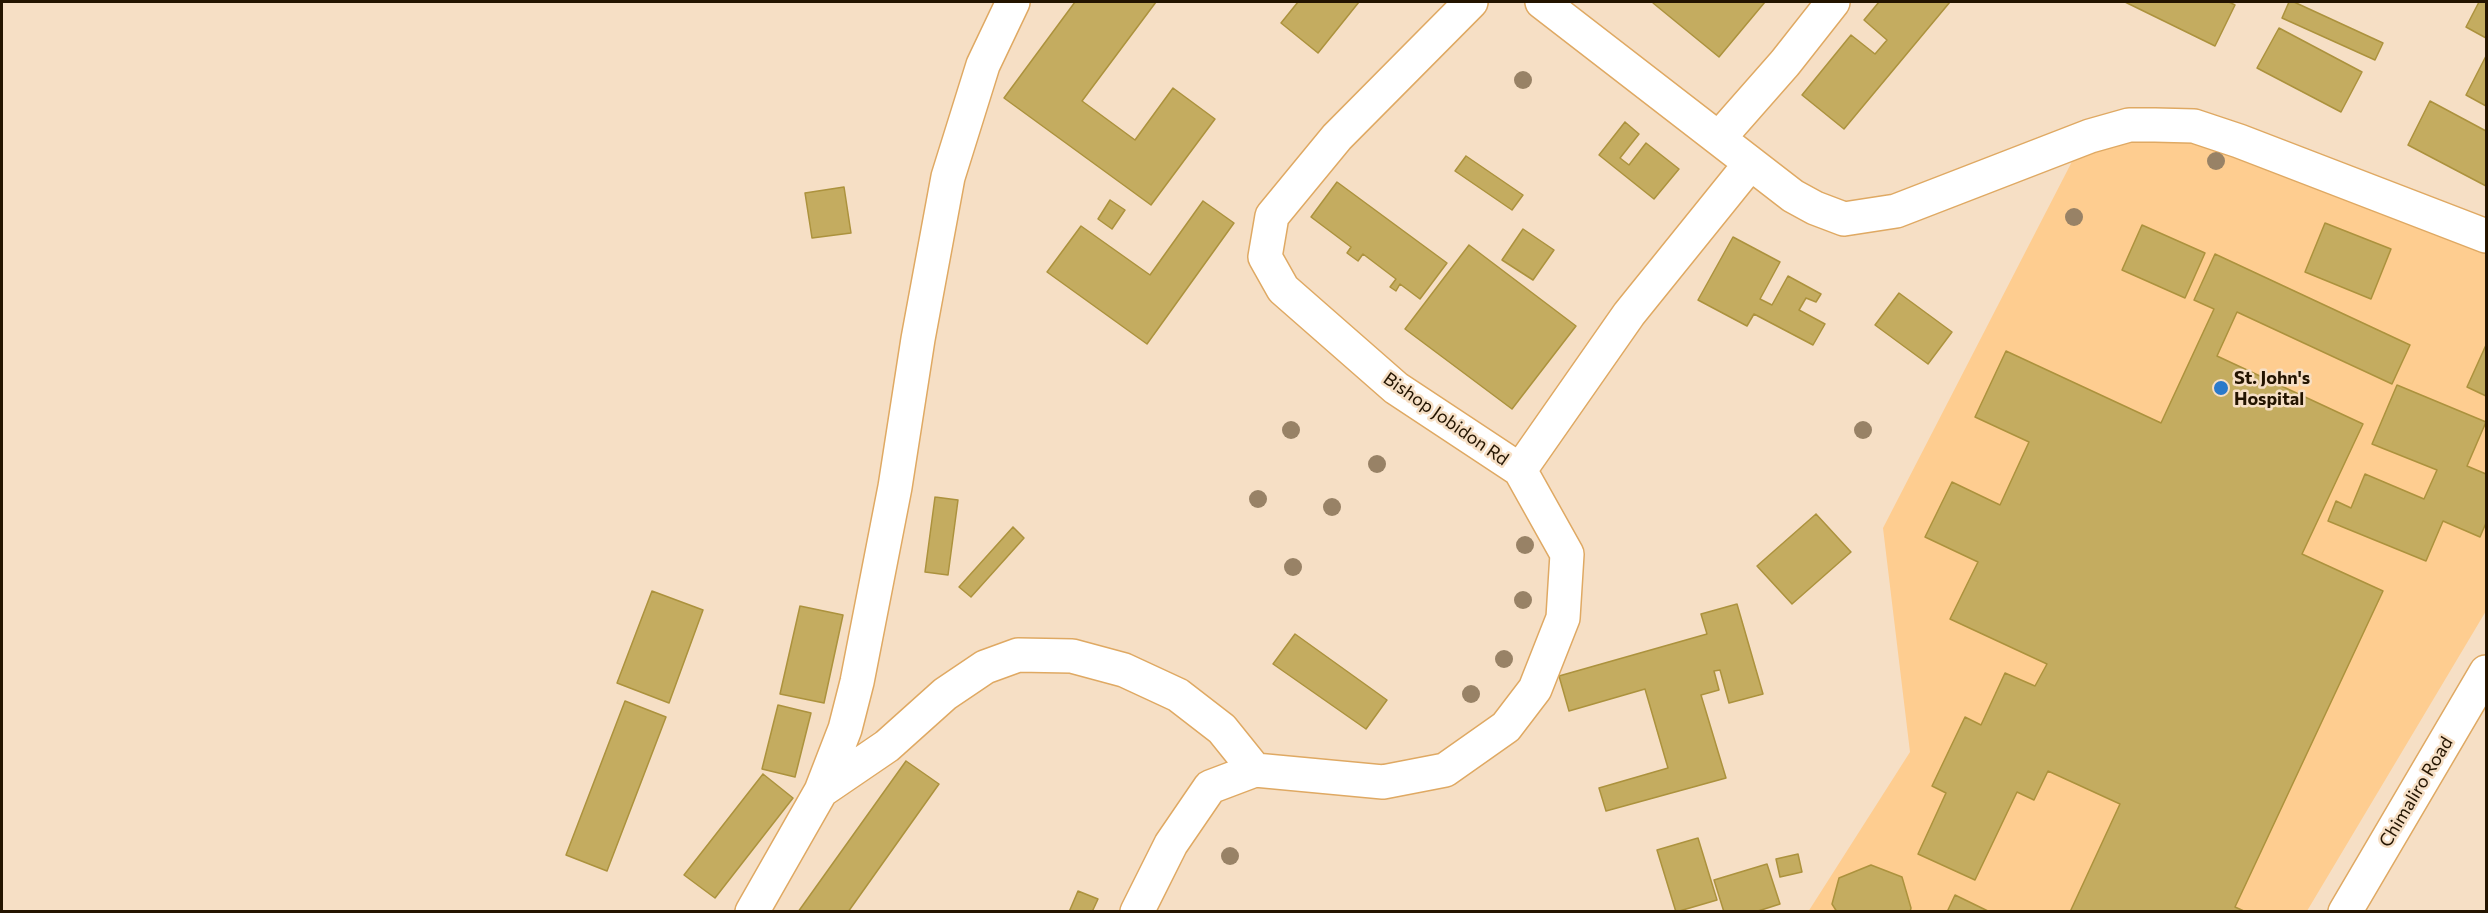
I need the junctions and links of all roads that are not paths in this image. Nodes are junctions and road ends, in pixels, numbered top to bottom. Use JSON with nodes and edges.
{"nodes":[{"id":1,"x":1013,"y":2,"type":"edge"},
{"id":2,"x":1471,"y":2,"type":"edge"},
{"id":3,"x":1542,"y":2,"type":"edge"},
{"id":4,"x":1833,"y":2,"type":"edge"},
{"id":5,"x":1719,"y":138,"type":"junction"},
{"id":6,"x":1750,"y":164,"type":"junction"},
{"id":7,"x":2487,"y":236,"type":"edge"},
{"id":8,"x":1520,"y":470,"type":"junction"},
{"id":9,"x":2487,"y":672,"type":"edge"},
{"id":10,"x":1255,"y":770,"type":"junction"},
{"id":11,"x":821,"y":791,"type":"junction"},
{"id":12,"x":752,"y":912,"type":"edge"},
{"id":13,"x":1137,"y":912,"type":"edge"},
{"id":14,"x":2345,"y":912,"type":"edge"}],
"edges":[{"from":1,"to":11,"type":"street"},
{"from":2,"to":8,"type":"street","name":"Bishop Jobidon Rd"},
{"from":3,"to":5,"type":"street"},
{"from":4,"to":5,"type":"street"},
{"from":5,"to":6,"type":"street"},
{"from":6,"to":7,"type":"street"},
{"from":6,"to":8,"type":"street"},
{"from":8,"to":10,"type":"street","name":"Bishop Jobidon Rd"},
{"from":9,"to":14,"type":"street","name":"Chimaliro Road"},
{"from":10,"to":11,"type":"street"},
{"from":10,"to":13,"type":"street","name":"Bishop Jobidon Rd"},
{"from":11,"to":12,"type":"street"}]}
